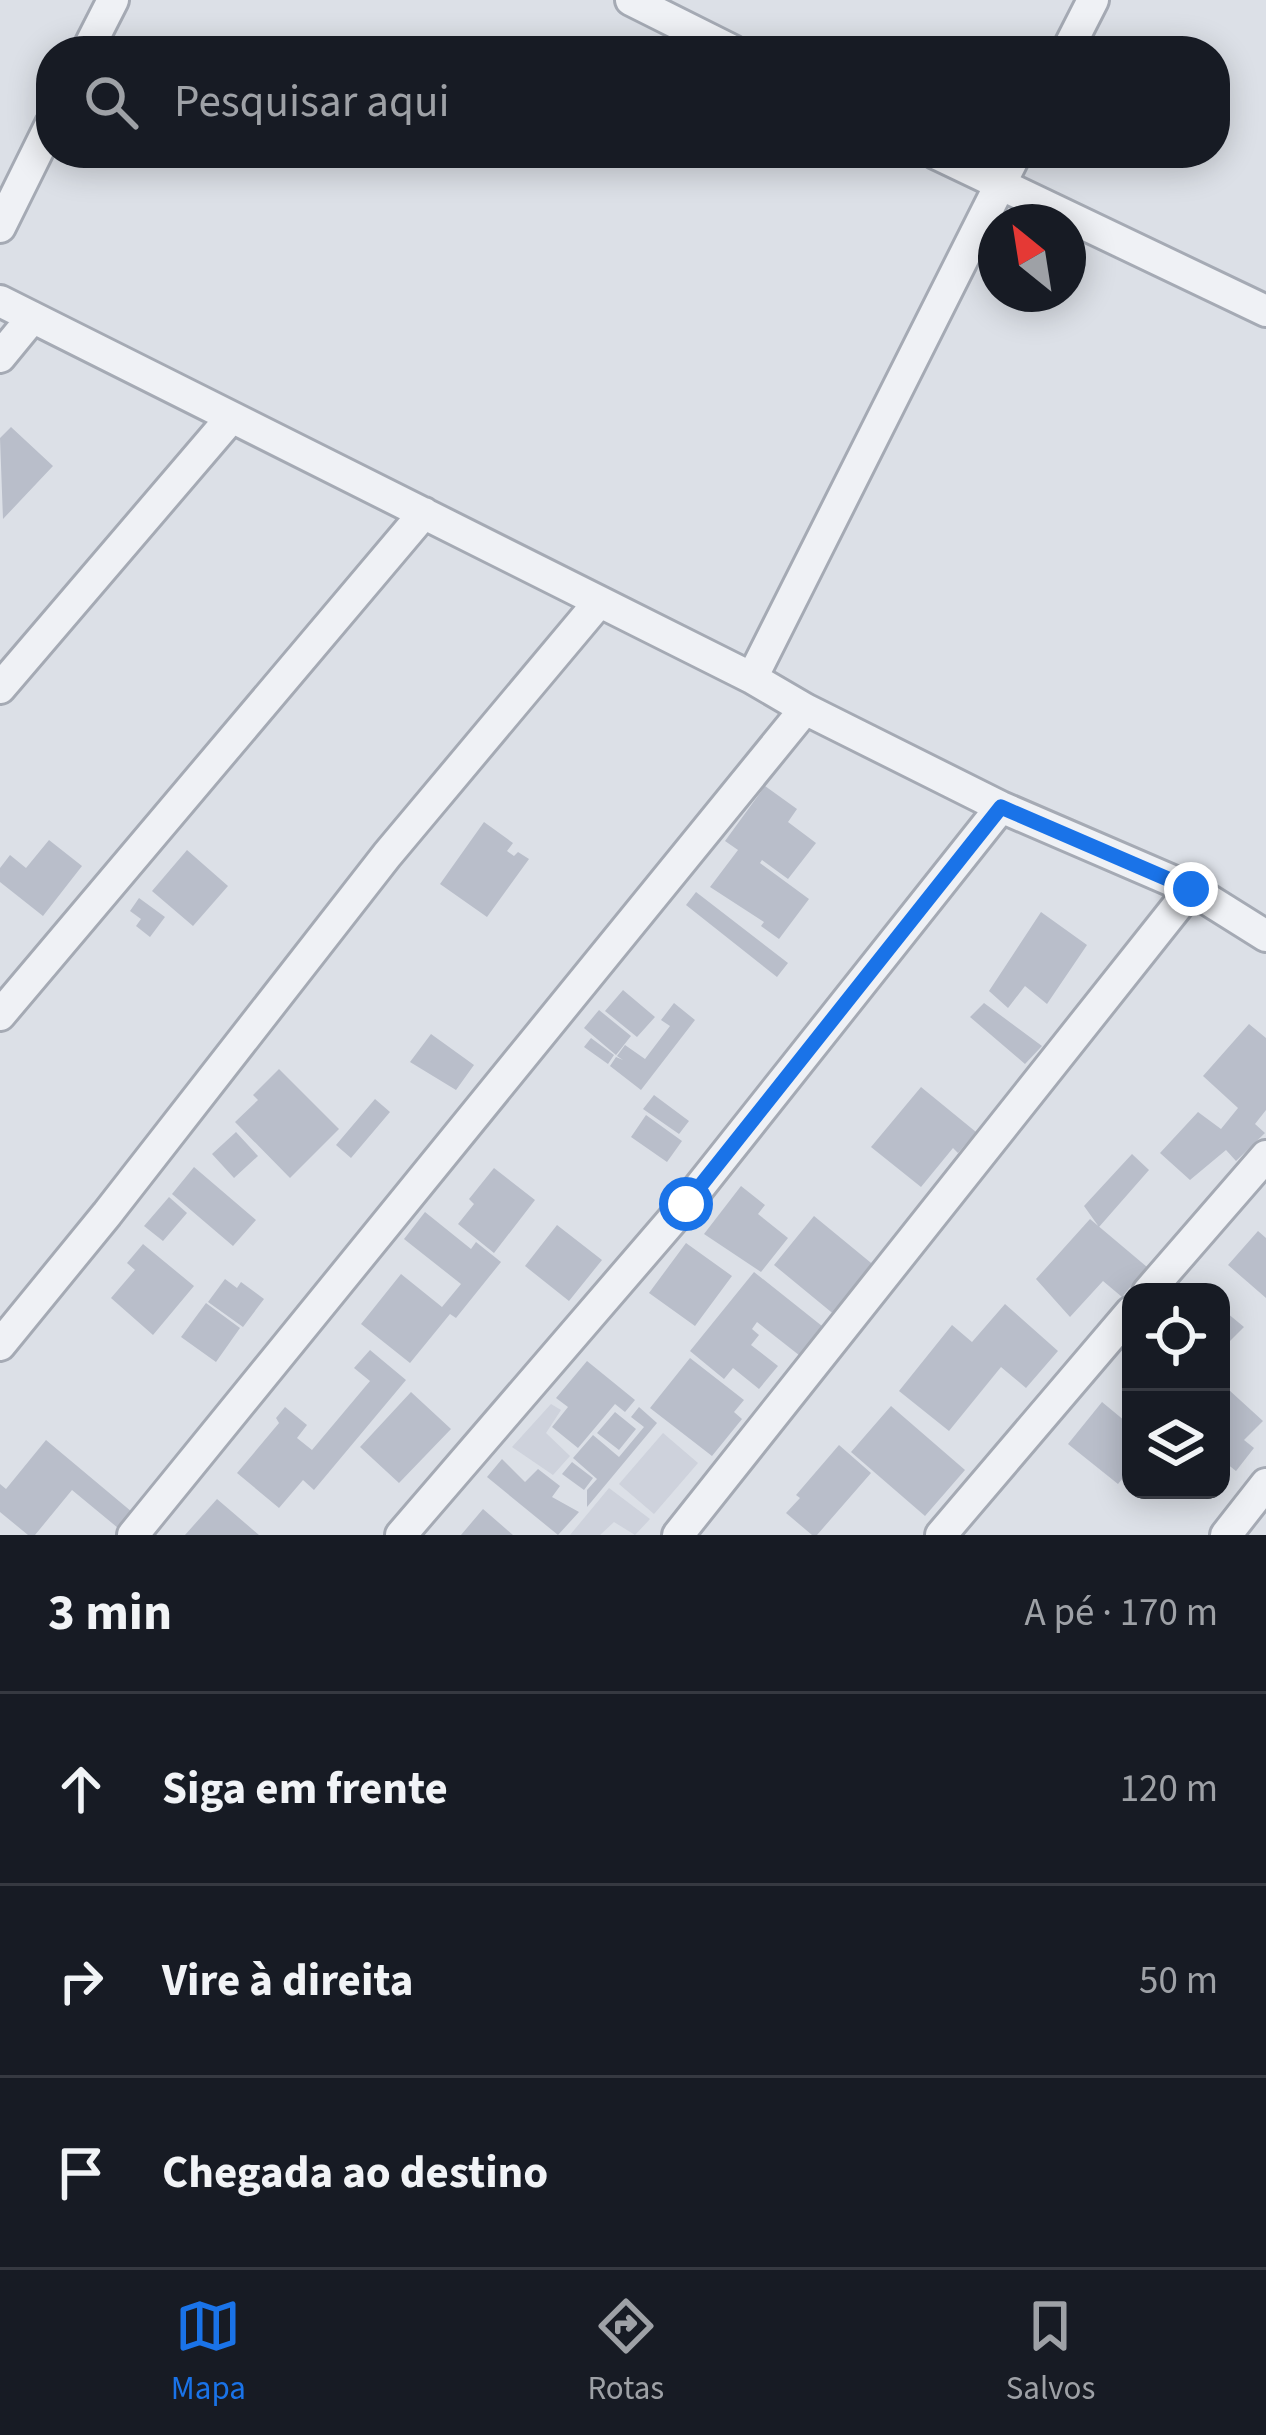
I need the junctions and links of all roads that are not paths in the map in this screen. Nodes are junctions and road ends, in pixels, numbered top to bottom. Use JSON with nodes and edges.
{"nodes":[{"id":1,"x":112,"y":0,"type":"edge"},
{"id":2,"x":631,"y":0,"type":"edge"},
{"id":3,"x":1093,"y":0,"type":"edge"},
{"id":4,"x":94,"y":36,"type":"edge"},
{"id":5,"x":703,"y":36,"type":"edge"},
{"id":6,"x":1075,"y":36,"type":"edge"},
{"id":7,"x":36,"y":154,"type":"edge"},
{"id":8,"x":965,"y":168,"type":"edge"},
{"id":9,"x":1008,"y":168,"type":"edge"},
{"id":10,"x":1000,"y":185,"type":"junction"},
{"id":11,"x":0,"y":227,"type":"edge"},
{"id":12,"x":0,"y":301,"type":"edge"},
{"id":13,"x":1266,"y":311,"type":"edge"},
{"id":14,"x":32,"y":318,"type":"junction"},
{"id":15,"x":0,"y":357,"type":"edge"},
{"id":16,"x":230,"y":419,"type":"junction"},
{"id":17,"x":424,"y":514,"type":"junction"},
{"id":18,"x":598,"y":602,"type":"junction"},
{"id":19,"x":752,"y":678,"type":"junction"},
{"id":20,"x":0,"y":688,"type":"edge"},
{"id":21,"x":805,"y":709,"type":"junction"},
{"id":22,"x":1001,"y":807,"type":"junction"},
{"id":23,"x":1191,"y":889,"type":"junction"},
{"id":24,"x":1266,"y":936,"type":"edge"},
{"id":25,"x":0,"y":1015,"type":"edge"},
{"id":26,"x":1266,"y":1156,"type":"edge"},
{"id":27,"x":1156,"y":1283,"type":"edge"},
{"id":28,"x":1122,"y":1323,"type":"edge"},
{"id":29,"x":0,"y":1345,"type":"edge"},
{"id":30,"x":1266,"y":1484,"type":"edge"},
{"id":31,"x":134,"y":1535,"type":"edge"},
{"id":32,"x":401,"y":1535,"type":"edge"},
{"id":33,"x":678,"y":1535,"type":"edge"},
{"id":34,"x":941,"y":1535,"type":"edge"},
{"id":35,"x":1226,"y":1535,"type":"edge"}],
"edges":[{"from":1,"to":4,"type":"street"},
{"from":2,"to":5,"type":"street"},
{"from":3,"to":6,"type":"street"},
{"from":7,"to":11,"type":"street"},
{"from":8,"to":10,"type":"street"},
{"from":9,"to":10,"type":"street"},
{"from":10,"to":13,"type":"street"},
{"from":10,"to":19,"type":"street"},
{"from":12,"to":14,"type":"street"},
{"from":14,"to":15,"type":"street"},
{"from":14,"to":16,"type":"street"},
{"from":16,"to":17,"type":"street"},
{"from":16,"to":20,"type":"street"},
{"from":17,"to":18,"type":"street"},
{"from":17,"to":25,"type":"street"},
{"from":18,"to":19,"type":"street"},
{"from":18,"to":29,"type":"street"},
{"from":19,"to":21,"type":"street"},
{"from":21,"to":22,"type":"street"},
{"from":21,"to":31,"type":"street"},
{"from":22,"to":23,"type":"street"},
{"from":22,"to":32,"type":"street"},
{"from":23,"to":24,"type":"street"},
{"from":23,"to":33,"type":"street"},
{"from":26,"to":27,"type":"street"},
{"from":28,"to":34,"type":"street"},
{"from":30,"to":35,"type":"street"}]}
